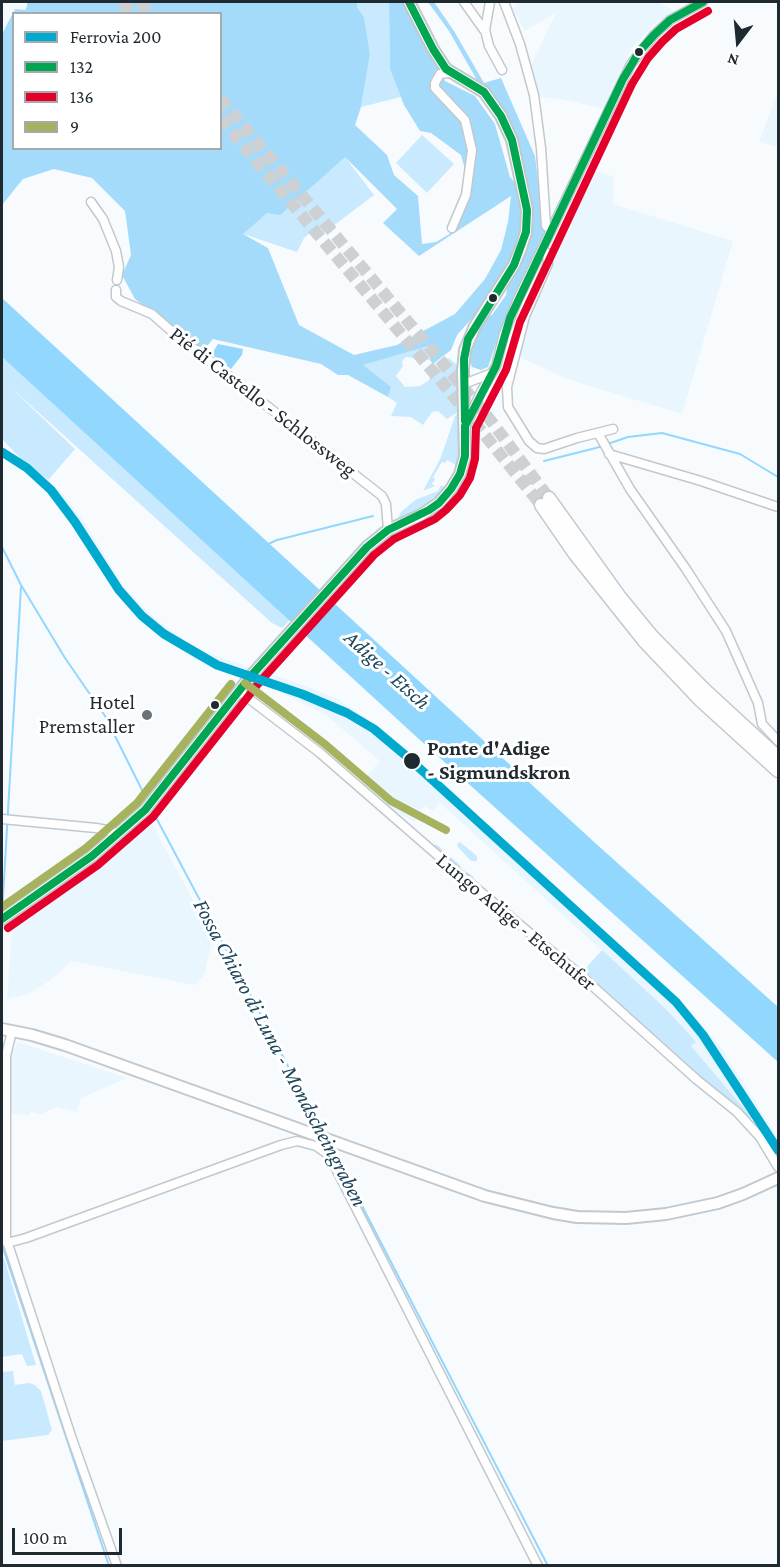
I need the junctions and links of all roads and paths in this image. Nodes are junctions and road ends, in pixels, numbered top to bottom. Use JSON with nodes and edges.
{"nodes":[{"id":1,"x":409,"y":2,"type":"edge"},
{"id":2,"x":464,"y":2,"type":"edge"},
{"id":3,"x":490,"y":2,"type":"edge"},
{"id":4,"x":504,"y":2,"type":"edge"},
{"id":5,"x":703,"y":2,"type":"edge"},
{"id":6,"x":485,"y":30,"type":"junction"},
{"id":7,"x":502,"y":70,"type":"dead end"},
{"id":8,"x":450,"y":73,"type":"junction"},
{"id":9,"x":91,"y":202,"type":"dead end"},
{"id":10,"x":452,"y":228,"type":"dead end"},
{"id":11,"x":551,"y":230,"type":"junction"},
{"id":12,"x":542,"y":249,"type":"junction"},
{"id":13,"x":117,"y":280,"type":"dead end"},
{"id":14,"x":116,"y":290,"type":"dead end"},
{"id":15,"x":464,"y":370,"type":"junction"},
{"id":16,"x":493,"y":373,"type":"junction"},
{"id":17,"x":479,"y":380,"type":"junction"},
{"id":18,"x":464,"y":389,"type":"junction"},
{"id":19,"x":481,"y":392,"type":"junction"},
{"id":20,"x":465,"y":426,"type":"junction"},
{"id":21,"x":613,"y":429,"type":"dead end"},
{"id":22,"x":600,"y":437,"type":"junction"},
{"id":23,"x":608,"y":451,"type":"junction"},
{"id":24,"x":778,"y":507,"type":"edge"},
{"id":25,"x":388,"y":530,"type":"junction"},
{"id":26,"x":644,"y":641,"type":"junction"},
{"id":27,"x":239,"y":691,"type":"junction"},
{"id":28,"x":703,"y":715,"type":"dead end"},
{"id":29,"x":778,"y":741,"type":"edge"},
{"id":30,"x":775,"y":752,"type":"edge"},
{"id":31,"x":762,"y":768,"type":"dead end"},
{"id":32,"x":778,"y":771,"type":"edge"},
{"id":33,"x":778,"y":780,"type":"edge"},
{"id":34,"x":7,"y":820,"type":"edge"},
{"id":35,"x":116,"y":835,"type":"junction"},
{"id":36,"x":5,"y":917,"type":"edge"},
{"id":37,"x":5,"y":1030,"type":"edge"},
{"id":38,"x":778,"y":1167,"type":"edge"},
{"id":39,"x":778,"y":1178,"type":"edge"},
{"id":40,"x":7,"y":1243,"type":"junction"},
{"id":41,"x":117,"y":1566,"type":"edge"},
{"id":42,"x":538,"y":1566,"type":"edge"}],
"edges":[{"from":1,"to":8,"type":"main road"},
{"from":2,"to":6,"type":"street"},
{"from":3,"to":6,"type":"street"},
{"from":4,"to":11,"type":"street"},
{"from":5,"to":11,"type":"street"},
{"from":6,"to":7,"type":"street"},
{"from":8,"to":10,"type":"street"},
{"from":8,"to":15,"type":"main road"},
{"from":9,"to":13,"type":"street"},
{"from":11,"to":12,"type":"street"},
{"from":12,"to":16,"type":"street"},
{"from":12,"to":22,"type":"street"},
{"from":14,"to":25,"type":"street","name":"Pié di Castello - Schlossweg"},
{"from":15,"to":17,"type":"street"},
{"from":15,"to":18,"type":"main road"},
{"from":16,"to":17,"type":"street"},
{"from":16,"to":19,"type":"street"},
{"from":17,"to":18,"type":"street"},
{"from":18,"to":19,"type":"street"},
{"from":18,"to":20,"type":"main road"},
{"from":19,"to":20,"type":"street"},
{"from":20,"to":25,"type":"main road"},
{"from":21,"to":22,"type":"street"},
{"from":22,"to":23,"type":"street"},
{"from":23,"to":24,"type":"street"},
{"from":23,"to":29,"type":"street"},
{"from":25,"to":27,"type":"main road"},
{"from":26,"to":28,"type":"highway"},
{"from":26,"to":30,"type":"highway"},
{"from":26,"to":32,"type":"highway"},
{"from":27,"to":35,"type":"main road"},
{"from":27,"to":38,"type":"street","name":"Lungo Adige - Etschufer"},
{"from":31,"to":33,"type":"highway"},
{"from":34,"to":35,"type":"street"},
{"from":35,"to":36,"type":"main road"},
{"from":37,"to":39,"type":"main road"},
{"from":37,"to":40,"type":"street"},
{"from":40,"to":41,"type":"street"},
{"from":40,"to":42,"type":"street"}]}
